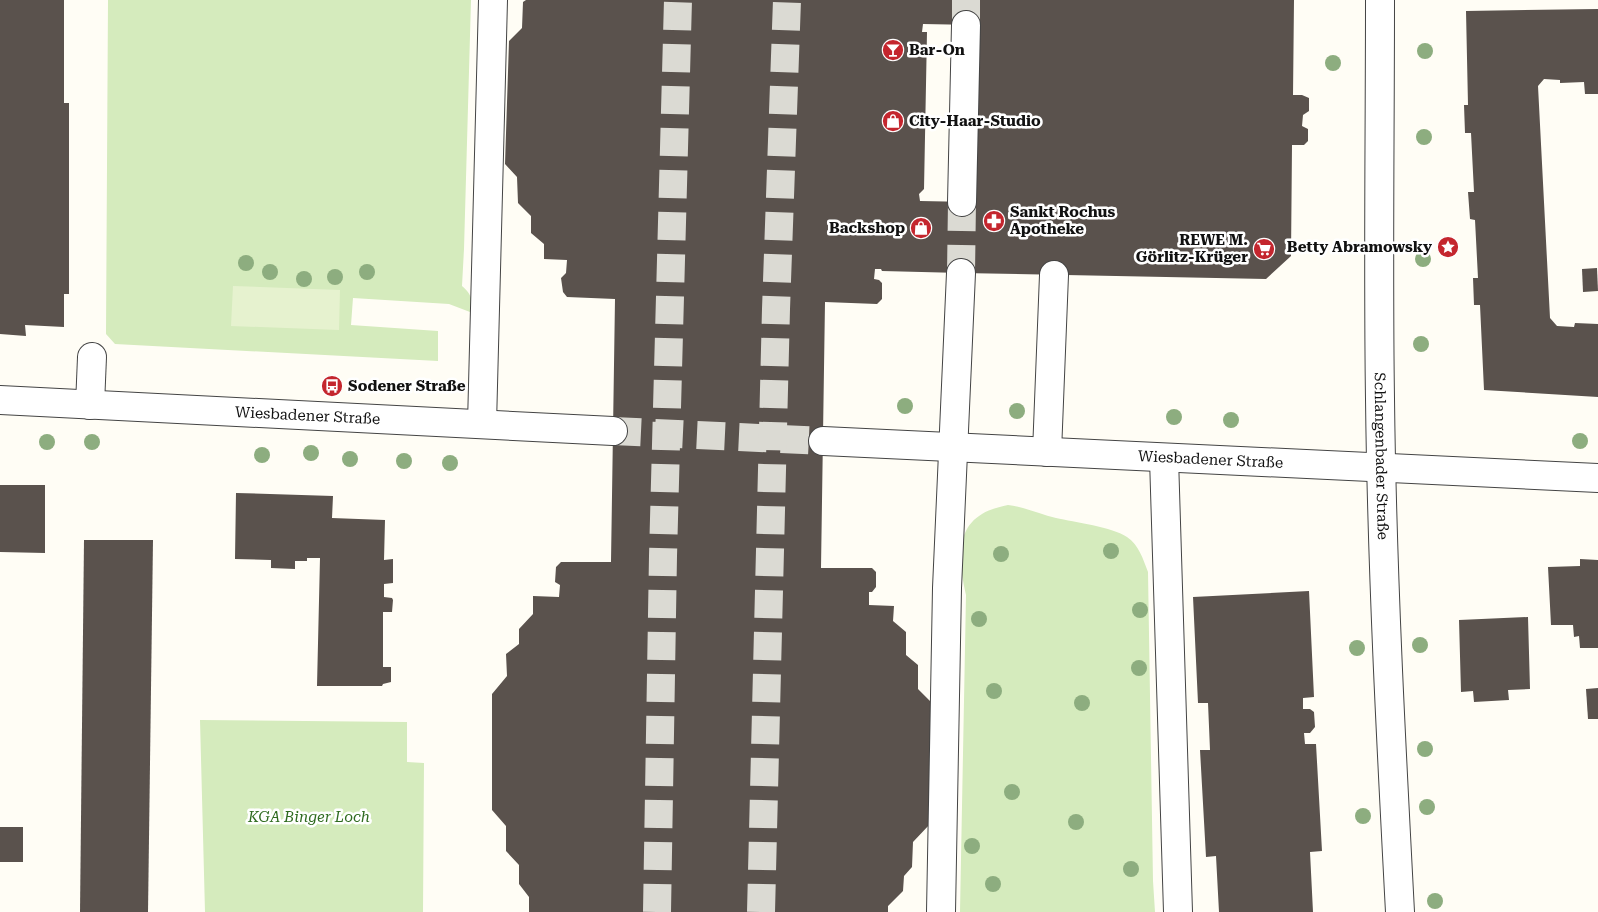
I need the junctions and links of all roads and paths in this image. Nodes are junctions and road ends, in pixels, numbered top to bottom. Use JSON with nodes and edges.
{"nodes":[{"id":1,"x":493,"y":0,"type":"edge"},
{"id":2,"x":1380,"y":0,"type":"edge"},
{"id":3,"x":966,"y":25,"type":"tunnel mouth"},
{"id":4,"x":962,"y":202,"type":"tunnel mouth"},
{"id":5,"x":961,"y":273,"type":"tunnel mouth"},
{"id":6,"x":1054,"y":275,"type":"dead end"},
{"id":7,"x":92,"y":357,"type":"dead end"},
{"id":8,"x":0,"y":400,"type":"edge"},
{"id":9,"x":90,"y":405,"type":"junction"},
{"id":10,"x":482,"y":424,"type":"junction"},
{"id":11,"x":613,"y":431,"type":"tunnel mouth"},
{"id":12,"x":823,"y":441,"type":"tunnel mouth"},
{"id":13,"x":953,"y":447,"type":"junction"},
{"id":14,"x":1047,"y":452,"type":"junction"},
{"id":15,"x":1164,"y":458,"type":"junction"},
{"id":16,"x":1381,"y":468,"type":"junction"},
{"id":17,"x":1598,"y":478,"type":"edge"},
{"id":18,"x":941,"y":912,"type":"edge"},
{"id":19,"x":1178,"y":912,"type":"edge"},
{"id":20,"x":1400,"y":912,"type":"edge"}],
"edges":[{"from":1,"to":10,"type":"street"},
{"from":2,"to":16,"type":"street","name":"Schlangenbader Straße"},
{"from":3,"to":4,"type":"street"},
{"from":5,"to":13,"type":"street"},
{"from":6,"to":14,"type":"street"},
{"from":7,"to":9,"type":"street"},
{"from":8,"to":9,"type":"street","name":"Wiesbadener Straße"},
{"from":9,"to":10,"type":"street","name":"Wiesbadener Straße"},
{"from":10,"to":11,"type":"street","name":"Wiesbadener Straße"},
{"from":12,"to":13,"type":"street","name":"Wiesbadener Straße"},
{"from":13,"to":14,"type":"street","name":"Wiesbadener Straße"},
{"from":13,"to":18,"type":"street"},
{"from":14,"to":15,"type":"street","name":"Wiesbadener Straße"},
{"from":15,"to":16,"type":"street","name":"Wiesbadener Straße"},
{"from":15,"to":19,"type":"street"},
{"from":16,"to":17,"type":"street","name":"Wiesbadener Straße"},
{"from":16,"to":20,"type":"street","name":"Schlangenbader Straße"}]}
